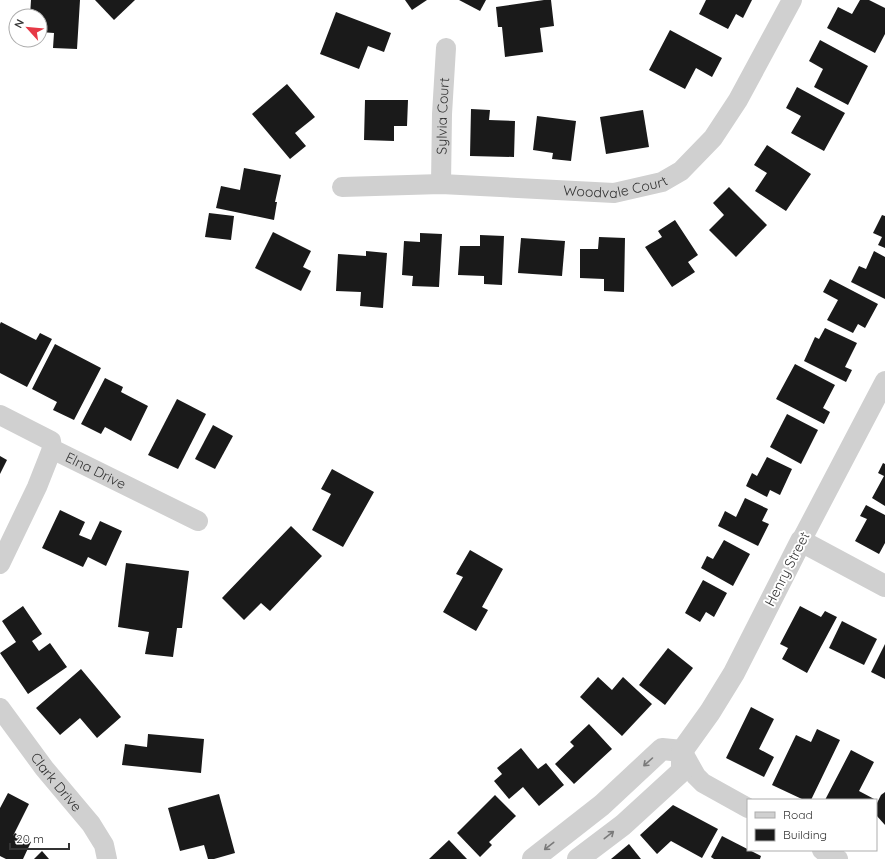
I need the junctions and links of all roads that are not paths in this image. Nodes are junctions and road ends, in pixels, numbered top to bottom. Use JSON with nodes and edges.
{"nodes":[{"id":1,"x":792,"y":0,"type":"edge"},
{"id":2,"x":446,"y":48,"type":"dead end"},
{"id":3,"x":441,"y":184,"type":"junction"},
{"id":4,"x":342,"y":187,"type":"dead end"},
{"id":5,"x":885,"y":381,"type":"edge"},
{"id":6,"x":0,"y":415,"type":"edge"},
{"id":7,"x":52,"y":448,"type":"junction"},
{"id":8,"x":198,"y":520,"type":"dead end"},
{"id":9,"x":801,"y":541,"type":"junction"},
{"id":10,"x":0,"y":564,"type":"edge"},
{"id":11,"x":885,"y":586,"type":"edge"},
{"id":12,"x":0,"y":708,"type":"edge"},
{"id":13,"x":682,"y":751,"type":"junction"},
{"id":14,"x":747,"y":807,"type":"edge"},
{"id":15,"x":824,"y":851,"type":"edge"},
{"id":16,"x":107,"y":859,"type":"edge"},
{"id":17,"x":533,"y":859,"type":"edge"},
{"id":18,"x":578,"y":859,"type":"edge"},
{"id":19,"x":838,"y":859,"type":"edge"}],
"edges":[{"from":1,"to":3,"type":"street","name":"Woodvale Court"},
{"from":2,"to":3,"type":"street","name":"Sylvia Court"},
{"from":3,"to":4,"type":"street","name":"Woodvale Court"},
{"from":5,"to":9,"type":"street","name":"Henry Street"},
{"from":6,"to":7,"type":"street","name":"Elna Drive"},
{"from":7,"to":8,"type":"street","name":"Elna Drive"},
{"from":7,"to":10,"type":"street"},
{"from":9,"to":11,"type":"street"},
{"from":9,"to":13,"type":"street","name":"Henry Street"},
{"from":12,"to":16,"type":"street","name":"Clark Drive"},
{"from":13,"to":14,"type":"street"},
{"from":13,"to":17,"type":"street","one_way":true},
{"from":18,"to":13,"type":"street","one_way":true},
{"from":15,"to":19,"type":"street"}]}
